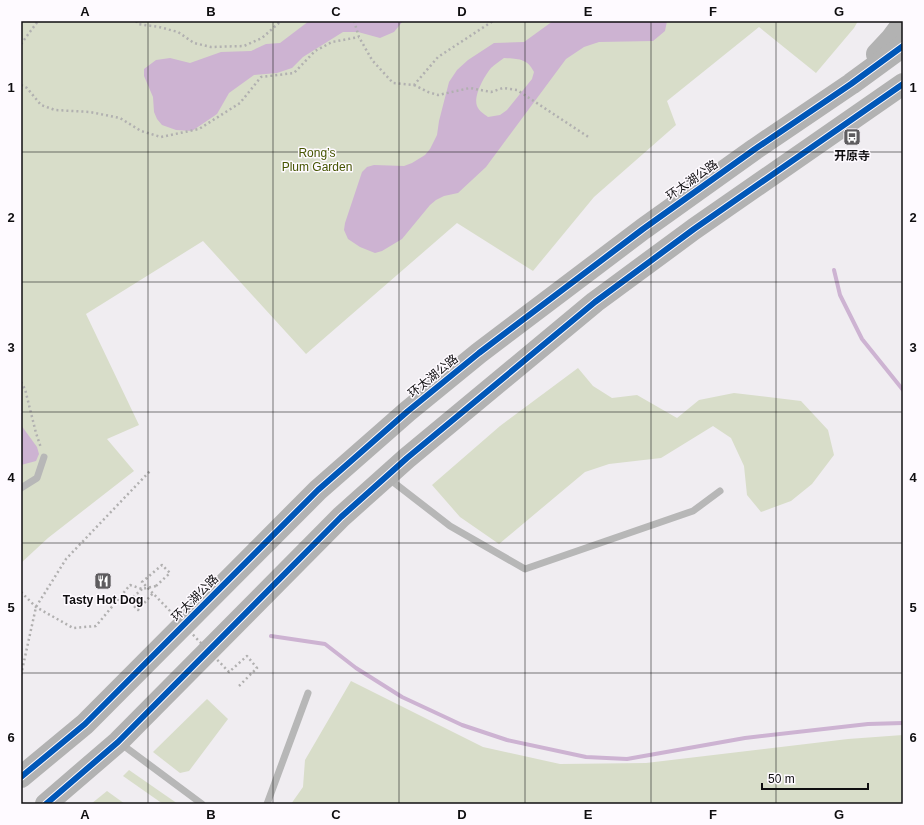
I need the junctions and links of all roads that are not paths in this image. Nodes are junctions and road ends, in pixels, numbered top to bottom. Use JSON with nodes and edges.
{"nodes":[{"id":1,"x":903,"y":23,"type":"edge"},
{"id":2,"x":903,"y":46,"type":"edge"},
{"id":3,"x":851,"y":84,"type":"junction"},
{"id":4,"x":903,"y":84,"type":"edge"},
{"id":5,"x":44,"y":457,"type":"road end"},
{"id":6,"x":386,"y":476,"type":"junction"},
{"id":7,"x":21,"y":488,"type":"edge"},
{"id":8,"x":720,"y":491,"type":"dead end"},
{"id":9,"x":308,"y":693,"type":"dead end"},
{"id":10,"x":118,"y":742,"type":"junction"},
{"id":11,"x":21,"y":777,"type":"edge"},
{"id":12,"x":46,"y":804,"type":"edge"},
{"id":13,"x":202,"y":804,"type":"edge"},
{"id":14,"x":267,"y":804,"type":"edge"}],
"edges":[{"from":1,"to":3,"type":"highway"},
{"from":2,"to":3,"type":"highway","name":"环太湖公路"},
{"from":3,"to":11,"type":"highway","name":"环太湖公路"},
{"from":4,"to":6,"type":"highway"},
{"from":5,"to":7,"type":"lane"},
{"from":6,"to":8,"type":"lane"},
{"from":6,"to":10,"type":"highway"},
{"from":9,"to":14,"type":"lane"},
{"from":10,"to":12,"type":"highway"},
{"from":10,"to":13,"type":"lane"}]}
